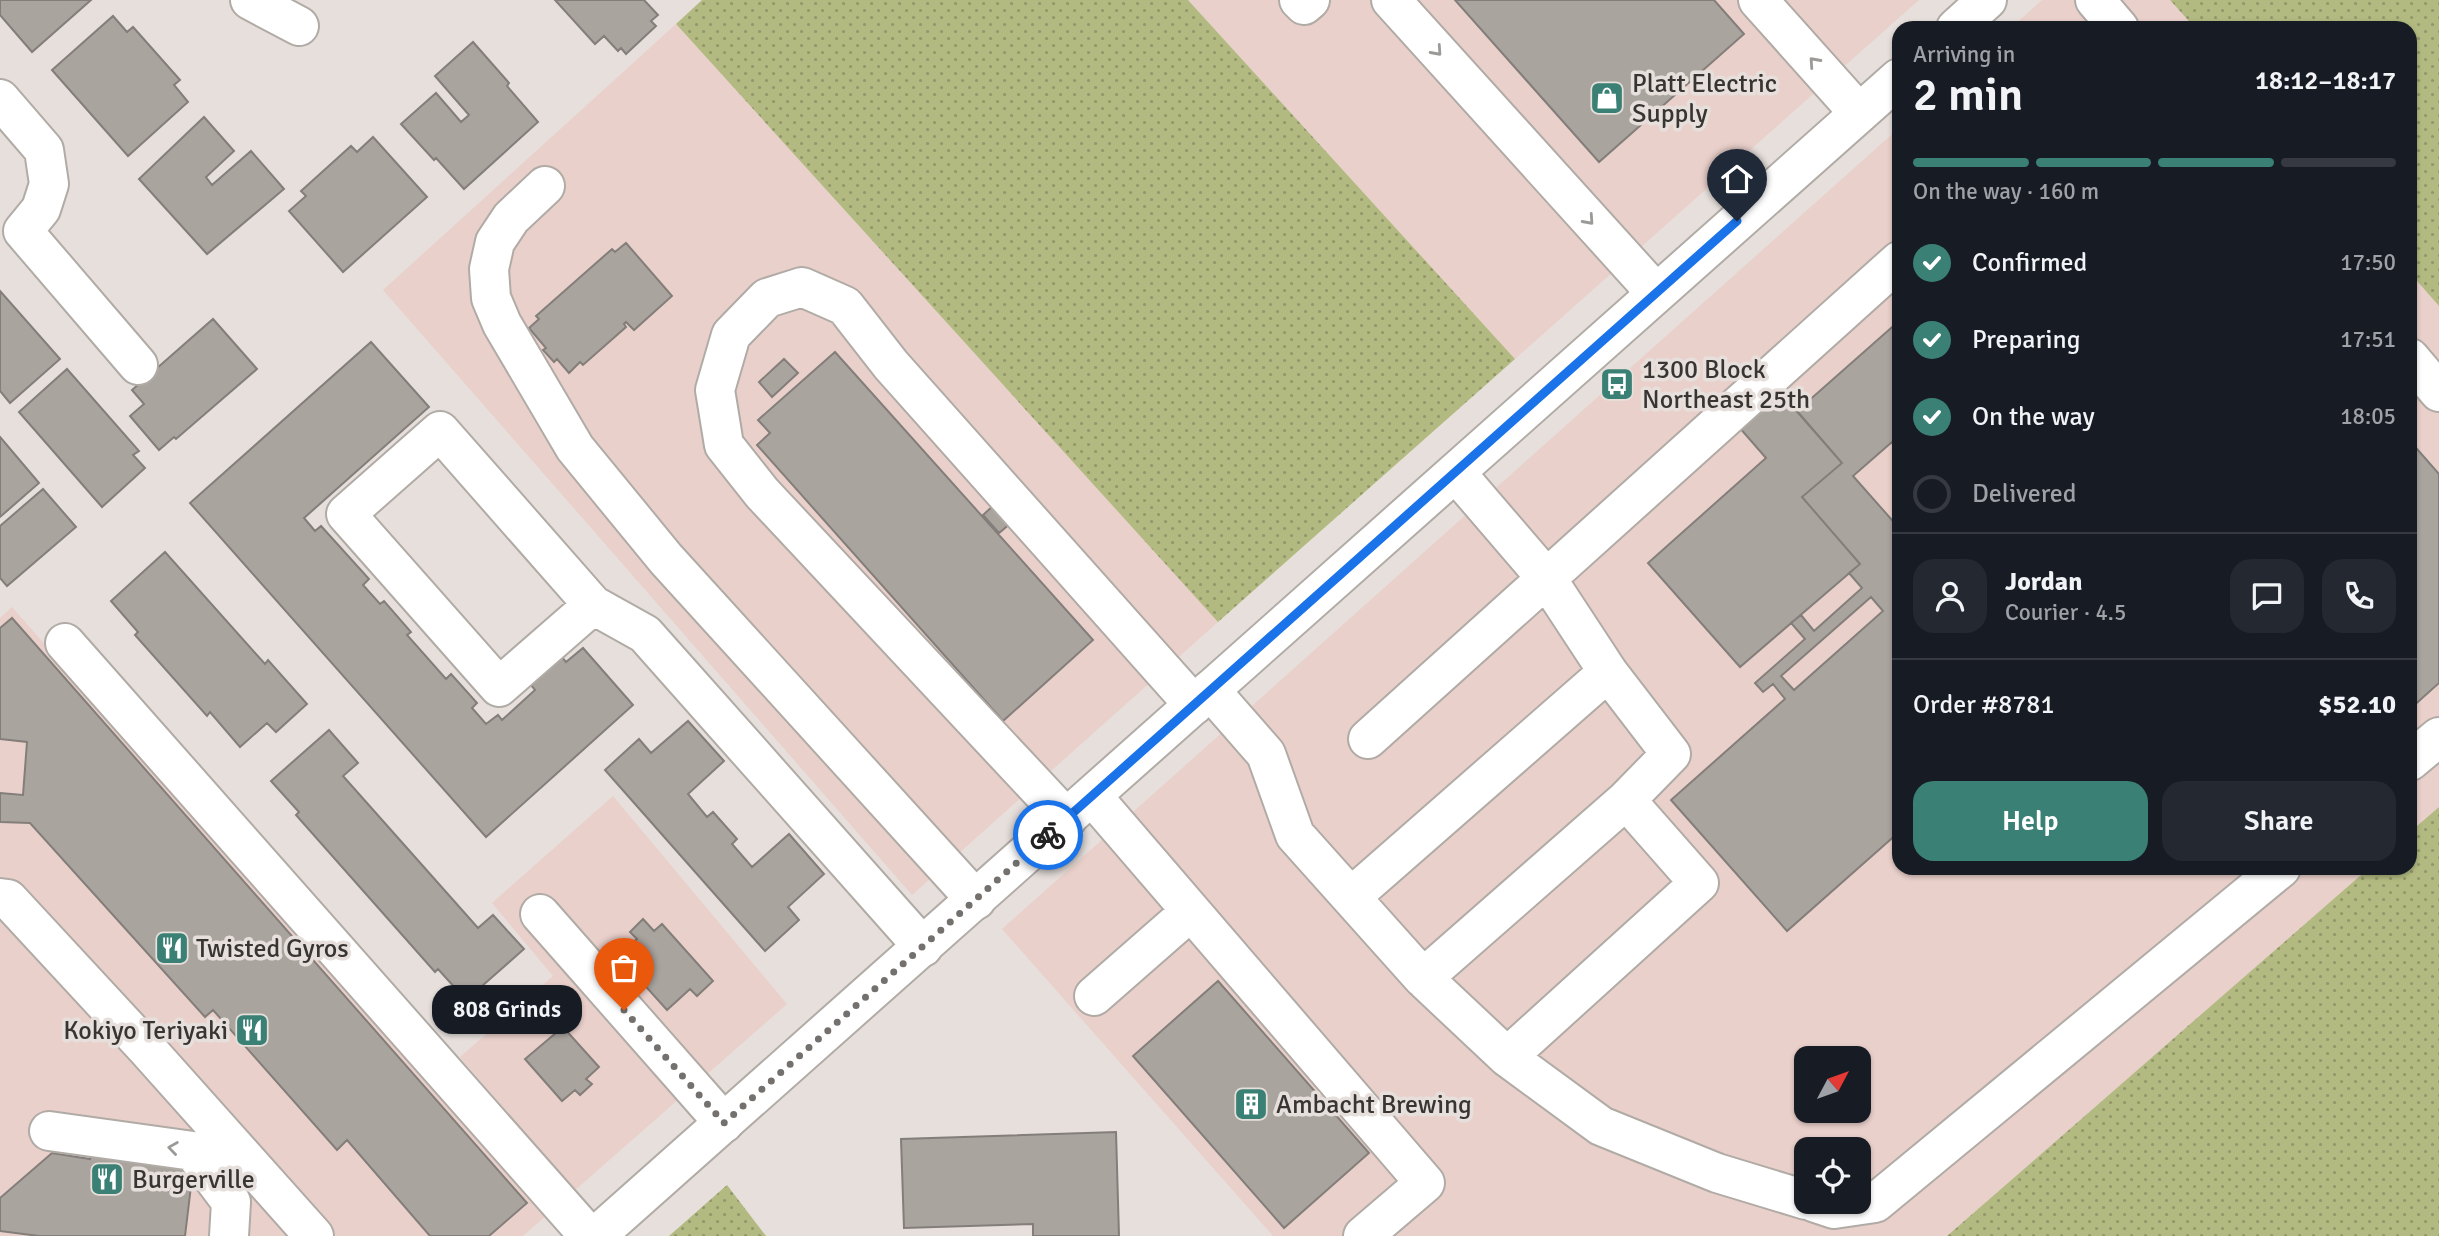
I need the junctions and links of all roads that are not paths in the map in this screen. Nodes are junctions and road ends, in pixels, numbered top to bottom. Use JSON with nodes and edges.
{"nodes":[{"id":1,"x":250,"y":0,"type":"edge"},
{"id":2,"x":1299,"y":0,"type":"edge"},
{"id":3,"x":1310,"y":0,"type":"edge"},
{"id":4,"x":1391,"y":0,"type":"edge"},
{"id":5,"x":1758,"y":0,"type":"edge"},
{"id":6,"x":2095,"y":0,"type":"edge"},
{"id":7,"x":2113,"y":21,"type":"edge"},
{"id":8,"x":299,"y":26,"type":"dead end"},
{"id":9,"x":1892,"y":84,"type":"edge"},
{"id":10,"x":0,"y":99,"type":"edge"},
{"id":11,"x":1859,"y":113,"type":"junction"},
{"id":12,"x":545,"y":186,"type":"dead end"},
{"id":13,"x":1892,"y":267,"type":"edge"},
{"id":14,"x":1656,"y":293,"type":"junction"},
{"id":15,"x":138,"y":365,"type":"dead end"},
{"id":16,"x":2417,"y":367,"type":"edge"},
{"id":17,"x":2439,"y":392,"type":"edge"},
{"id":18,"x":1456,"y":473,"type":"junction"},
{"id":19,"x":1547,"y":579,"type":"junction"},
{"id":20,"x":593,"y":605,"type":"junction"},
{"id":21,"x":65,"y":643,"type":"dead end"},
{"id":22,"x":1608,"y":672,"type":"junction"},
{"id":23,"x":1202,"y":698,"type":"junction"},
{"id":24,"x":2439,"y":737,"type":"edge"},
{"id":25,"x":1368,"y":739,"type":"dead end"},
{"id":26,"x":2417,"y":755,"type":"edge"},
{"id":27,"x":1626,"y":800,"type":"junction"},
{"id":28,"x":1080,"y":808,"type":"junction"},
{"id":29,"x":2273,"y":875,"type":"edge"},
{"id":30,"x":1350,"y":897,"type":"junction"},
{"id":31,"x":0,"y":898,"type":"edge"},
{"id":32,"x":976,"y":900,"type":"junction"},
{"id":33,"x":1191,"y":911,"type":"junction"},
{"id":34,"x":540,"y":914,"type":"dead end"},
{"id":35,"x":923,"y":947,"type":"junction"},
{"id":36,"x":1423,"y":978,"type":"junction"},
{"id":37,"x":1094,"y":996,"type":"dead end"},
{"id":38,"x":1507,"y":1057,"type":"junction"},
{"id":39,"x":724,"y":1123,"type":"junction"},
{"id":40,"x":49,"y":1131,"type":"dead end"},
{"id":41,"x":1794,"y":1196,"type":"edge"},
{"id":42,"x":1871,"y":1204,"type":"edge"},
{"id":43,"x":229,"y":1236,"type":"edge"},
{"id":44,"x":314,"y":1236,"type":"edge"},
{"id":45,"x":589,"y":1236,"type":"edge"},
{"id":46,"x":596,"y":1236,"type":"edge"},
{"id":47,"x":1363,"y":1236,"type":"edge"}],
"edges":[{"from":1,"to":8,"type":"main road"},
{"from":2,"to":3,"type":"main road"},
{"from":4,"to":14,"type":"main road","one_way":true},
{"from":11,"to":5,"type":"main road","one_way":true},
{"from":6,"to":7,"type":"main road"},
{"from":9,"to":11,"type":"main road"},
{"from":10,"to":15,"type":"main road"},
{"from":11,"to":14,"type":"main road"},
{"from":12,"to":32,"type":"main road"},
{"from":13,"to":19,"type":"main road"},
{"from":14,"to":18,"type":"main road"},
{"from":16,"to":17,"type":"main road"},
{"from":18,"to":19,"type":"main road"},
{"from":18,"to":23,"type":"main road"},
{"from":19,"to":22,"type":"main road"},
{"from":19,"to":25,"type":"main road"},
{"from":20,"to":20,"type":"main road"},
{"from":20,"to":35,"type":"main road"},
{"from":21,"to":45,"type":"main road"},
{"from":22,"to":27,"type":"main road"},
{"from":22,"to":30,"type":"main road"},
{"from":23,"to":28,"type":"main road"},
{"from":23,"to":28,"type":"main road"},
{"from":23,"to":30,"type":"main road"},
{"from":24,"to":26,"type":"main road"},
{"from":27,"to":36,"type":"main road"},
{"from":27,"to":38,"type":"main road"},
{"from":28,"to":32,"type":"main road"},
{"from":28,"to":33,"type":"main road"},
{"from":29,"to":42,"type":"main road"},
{"from":30,"to":36,"type":"main road"},
{"from":31,"to":44,"type":"main road"},
{"from":32,"to":35,"type":"main road"},
{"from":33,"to":37,"type":"main road"},
{"from":33,"to":47,"type":"main road"},
{"from":34,"to":39,"type":"main road"},
{"from":35,"to":39,"type":"main road"},
{"from":36,"to":38,"type":"main road"},
{"from":38,"to":41,"type":"main road"},
{"from":39,"to":46,"type":"main road"},
{"from":43,"to":40,"type":"main road","one_way":true}]}
